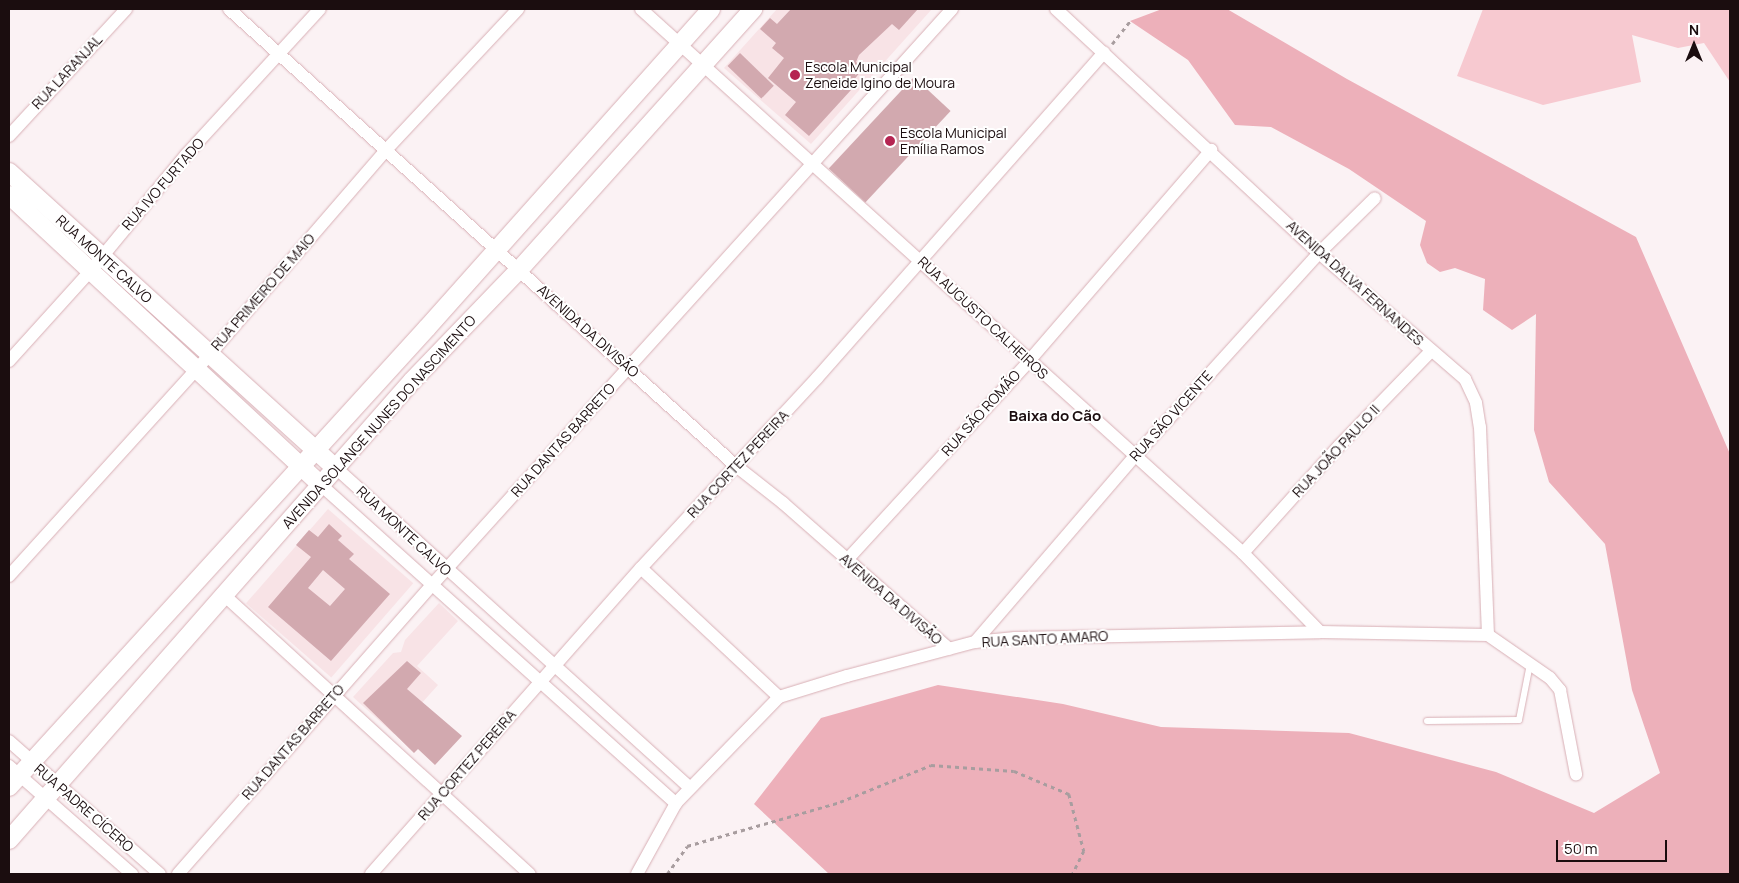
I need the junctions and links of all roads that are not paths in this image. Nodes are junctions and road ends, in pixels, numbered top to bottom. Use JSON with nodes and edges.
{"nodes":[{"id":1,"x":126,"y":9,"type":"edge"},
{"id":2,"x":229,"y":9,"type":"edge"},
{"id":3,"x":320,"y":9,"type":"edge"},
{"id":4,"x":518,"y":9,"type":"edge"},
{"id":5,"x":641,"y":9,"type":"edge"},
{"id":6,"x":711,"y":9,"type":"edge"},
{"id":7,"x":753,"y":9,"type":"edge"},
{"id":8,"x":952,"y":9,"type":"edge"},
{"id":9,"x":1056,"y":9,"type":"edge"},
{"id":10,"x":678,"y":44,"type":"junction"},
{"id":11,"x":1104,"y":53,"type":"junction"},
{"id":12,"x":279,"y":54,"type":"junction"},
{"id":13,"x":702,"y":66,"type":"junction"},
{"id":14,"x":9,"y":136,"type":"edge"},
{"id":15,"x":387,"y":149,"type":"junction"},
{"id":16,"x":1211,"y":150,"type":"junction"},
{"id":17,"x":812,"y":164,"type":"junction"},
{"id":18,"x":9,"y":172,"type":"edge"},
{"id":19,"x":9,"y":195,"type":"edge"},
{"id":20,"x":1375,"y":198,"type":"dead end"},
{"id":21,"x":496,"y":249,"type":"junction"},
{"id":22,"x":1319,"y":253,"type":"junction"},
{"id":23,"x":921,"y":260,"type":"junction"},
{"id":24,"x":96,"y":263,"type":"junction"},
{"id":25,"x":519,"y":270,"type":"junction"},
{"id":26,"x":1431,"y":351,"type":"junction"},
{"id":27,"x":210,"y":354,"type":"junction"},
{"id":28,"x":9,"y":361,"type":"edge"},
{"id":29,"x":1029,"y":361,"type":"junction"},
{"id":30,"x":630,"y":367,"type":"junction"},
{"id":31,"x":197,"y":368,"type":"junction"},
{"id":32,"x":314,"y":448,"type":"junction"},
{"id":33,"x":1135,"y":456,"type":"junction"},
{"id":34,"x":301,"y":464,"type":"junction"},
{"id":35,"x":736,"y":466,"type":"junction"},
{"id":36,"x":336,"y":468,"type":"junction"},
{"id":37,"x":321,"y":485,"type":"junction"},
{"id":38,"x":1243,"y":553,"type":"junction"},
{"id":39,"x":846,"y":561,"type":"junction"},
{"id":40,"x":641,"y":568,"type":"junction"},
{"id":41,"x":446,"y":570,"type":"junction"},
{"id":42,"x":9,"y":576,"type":"edge"},
{"id":43,"x":432,"y":585,"type":"junction"},
{"id":44,"x":224,"y":595,"type":"junction"},
{"id":45,"x":1320,"y":632,"type":"junction"},
{"id":46,"x":1488,"y":635,"type":"junction"},
{"id":47,"x":975,"y":642,"type":"junction"},
{"id":48,"x":949,"y":649,"type":"junction"},
{"id":49,"x":1530,"y":664,"type":"junction"},
{"id":50,"x":553,"y":666,"type":"junction"},
{"id":51,"x":541,"y":681,"type":"junction"},
{"id":52,"x":333,"y":696,"type":"junction"},
{"id":53,"x":779,"y":697,"type":"junction"},
{"id":54,"x":1427,"y":721,"type":"dead end"},
{"id":55,"x":9,"y":741,"type":"edge"},
{"id":56,"x":31,"y":762,"type":"junction"},
{"id":57,"x":1576,"y":774,"type":"dead end"},
{"id":58,"x":12,"y":776,"type":"edge"},
{"id":59,"x":690,"y":788,"type":"junction"},
{"id":60,"x":52,"y":792,"type":"junction"},
{"id":61,"x":442,"y":794,"type":"junction"},
{"id":62,"x":676,"y":803,"type":"junction"},
{"id":63,"x":9,"y":840,"type":"edge"},
{"id":64,"x":132,"y":874,"type":"edge"},
{"id":65,"x":160,"y":874,"type":"edge"},
{"id":66,"x":178,"y":874,"type":"edge"},
{"id":67,"x":371,"y":874,"type":"edge"},
{"id":68,"x":530,"y":874,"type":"edge"},
{"id":69,"x":637,"y":874,"type":"edge"}],
"edges":[{"from":1,"to":14,"type":"street","name":"RUA LARANJAL"},
{"from":2,"to":12,"type":"street","name":"AVENIDA DA DIVISÃO"},
{"from":3,"to":12,"type":"street","name":"RUA IVO FURTADO"},
{"from":4,"to":15,"type":"street","name":"RUA PRIMEIRO DE MAIO"},
{"from":5,"to":10,"type":"street","name":"RUA AUGUSTO CALHEIROS"},
{"from":6,"to":10,"type":"main road","name":"AVENIDA SOLANGE NUNES DO NASCIMENTO"},
{"from":7,"to":13,"type":"main road","name":"AVENIDA SOLANGE NUNES DO NASCIMENTO"},
{"from":8,"to":17,"type":"street","name":"RUA DANTAS BARRETO"},
{"from":9,"to":11,"type":"street","name":"AVENIDA DALVA FERNANDES"},
{"from":10,"to":13,"type":"street","name":"RUA AUGUSTO CALHEIROS"},
{"from":10,"to":21,"type":"main road","name":"AVENIDA SOLANGE NUNES DO NASCIMENTO"},
{"from":11,"to":16,"type":"street","name":"AVENIDA DALVA FERNANDES"},
{"from":11,"to":23,"type":"street","name":"RUA CORTEZ PEREIRA"},
{"from":12,"to":15,"type":"street","name":"AVENIDA DA DIVISÃO"},
{"from":12,"to":24,"type":"street","name":"RUA IVO FURTADO"},
{"from":13,"to":17,"type":"street","name":"RUA AUGUSTO CALHEIROS"},
{"from":13,"to":25,"type":"main road","name":"AVENIDA SOLANGE NUNES DO NASCIMENTO"},
{"from":15,"to":21,"type":"street","name":"AVENIDA DA DIVISÃO"},
{"from":15,"to":27,"type":"street","name":"RUA PRIMEIRO DE MAIO"},
{"from":16,"to":22,"type":"street","name":"AVENIDA DALVA FERNANDES"},
{"from":16,"to":29,"type":"street","name":"RUA SÃO ROMÃO"},
{"from":17,"to":23,"type":"street","name":"RUA AUGUSTO CALHEIROS"},
{"from":17,"to":30,"type":"street","name":"RUA DANTAS BARRETO"},
{"from":18,"to":24,"type":"main road","name":"RUA MONTE CALVO"},
{"from":19,"to":24,"type":"main road","name":"RUA MONTE CALVO"},
{"from":20,"to":22,"type":"street","name":"RUA SÃO VICENTE"},
{"from":21,"to":25,"type":"street","name":"AVENIDA DA DIVISÃO"},
{"from":21,"to":32,"type":"main road","name":"AVENIDA SOLANGE NUNES DO NASCIMENTO"},
{"from":22,"to":26,"type":"street","name":"AVENIDA DALVA FERNANDES"},
{"from":22,"to":33,"type":"street","name":"RUA SÃO VICENTE"},
{"from":23,"to":29,"type":"street","name":"RUA AUGUSTO CALHEIROS"},
{"from":23,"to":35,"type":"street","name":"RUA CORTEZ PEREIRA"},
{"from":24,"to":27,"type":"main road","name":"RUA MONTE CALVO"},
{"from":24,"to":28,"type":"street","name":"RUA IVO FURTADO"},
{"from":24,"to":31,"type":"main road","name":"RUA MONTE CALVO"},
{"from":25,"to":30,"type":"street","name":"AVENIDA DA DIVISÃO"},
{"from":25,"to":36,"type":"main road","name":"AVENIDA SOLANGE NUNES DO NASCIMENTO"},
{"from":26,"to":38,"type":"street","name":"RUA JOÃO PAULO II"},
{"from":26,"to":46,"type":"street","name":"AVENIDA DALVA FERNANDES"},
{"from":27,"to":31,"type":"street","name":"RUA PRIMEIRO DE MAIO"},
{"from":27,"to":32,"type":"main road","name":"RUA MONTE CALVO"},
{"from":29,"to":33,"type":"street","name":"RUA AUGUSTO CALHEIROS"},
{"from":29,"to":39,"type":"street","name":"RUA SÃO ROMÃO"},
{"from":30,"to":35,"type":"street","name":"AVENIDA DA DIVISÃO"},
{"from":30,"to":41,"type":"street","name":"RUA DANTAS BARRETO"},
{"from":31,"to":34,"type":"main road","name":"RUA MONTE CALVO"},
{"from":31,"to":42,"type":"street","name":"RUA PRIMEIRO DE MAIO"},
{"from":32,"to":34,"type":"main road","name":"AVENIDA SOLANGE NUNES DO NASCIMENTO"},
{"from":32,"to":36,"type":"main road","name":"RUA MONTE CALVO"},
{"from":33,"to":38,"type":"street","name":"RUA AUGUSTO CALHEIROS"},
{"from":33,"to":47,"type":"street","name":"RUA SÃO VICENTE"},
{"from":34,"to":37,"type":"main road","name":"RUA MONTE CALVO"},
{"from":34,"to":56,"type":"main road","name":"AVENIDA SOLANGE NUNES DO NASCIMENTO"},
{"from":35,"to":39,"type":"street","name":"AVENIDA DA DIVISÃO"},
{"from":35,"to":40,"type":"street","name":"RUA CORTEZ PEREIRA"},
{"from":36,"to":37,"type":"main road","name":"AVENIDA SOLANGE NUNES DO NASCIMENTO"},
{"from":36,"to":41,"type":"street","name":"RUA MONTE CALVO"},
{"from":37,"to":43,"type":"street","name":"RUA MONTE CALVO"},
{"from":37,"to":44,"type":"main road","name":"AVENIDA SOLANGE NUNES DO NASCIMENTO"},
{"from":38,"to":45,"type":"street","name":"RUA AUGUSTO CALHEIROS"},
{"from":39,"to":48,"type":"street","name":"AVENIDA DA DIVISÃO"},
{"from":40,"to":50,"type":"street","name":"RUA CORTEZ PEREIRA"},
{"from":40,"to":53,"type":"street"},
{"from":41,"to":43,"type":"street","name":"RUA DANTAS BARRETO"},
{"from":41,"to":50,"type":"street","name":"RUA MONTE CALVO"},
{"from":43,"to":51,"type":"street","name":"RUA MONTE CALVO"},
{"from":43,"to":52,"type":"street","name":"RUA DANTAS BARRETO"},
{"from":44,"to":52,"type":"street"},
{"from":44,"to":60,"type":"main road","name":"AVENIDA SOLANGE NUNES DO NASCIMENTO"},
{"from":45,"to":46,"type":"street","name":"RUA SANTO AMARO"},
{"from":45,"to":47,"type":"street","name":"RUA SANTO AMARO"},
{"from":46,"to":49,"type":"street"},
{"from":47,"to":48,"type":"street","name":"RUA SANTO AMARO"},
{"from":48,"to":53,"type":"street","name":"RUA SANTO AMARO"},
{"from":49,"to":54,"type":"lane"},
{"from":49,"to":57,"type":"street"},
{"from":50,"to":51,"type":"street","name":"RUA CORTEZ PEREIRA"},
{"from":50,"to":59,"type":"street","name":"RUA MONTE CALVO"},
{"from":51,"to":61,"type":"street","name":"RUA CORTEZ PEREIRA"},
{"from":51,"to":62,"type":"street","name":"RUA MONTE CALVO"},
{"from":52,"to":61,"type":"street"},
{"from":52,"to":66,"type":"street","name":"RUA DANTAS BARRETO"},
{"from":53,"to":59,"type":"street","name":"RUA SANTO AMARO"},
{"from":55,"to":56,"type":"street","name":"RUA PADRE CÍCERO"},
{"from":56,"to":58,"type":"main road","name":"AVENIDA SOLANGE NUNES DO NASCIMENTO"},
{"from":56,"to":60,"type":"street","name":"RUA PADRE CÍCERO"},
{"from":58,"to":60,"type":"street","name":"RUA PADRE CÍCERO"},
{"from":59,"to":62,"type":"street","name":"RUA SANTO AMARO"},
{"from":60,"to":63,"type":"main road","name":"AVENIDA SOLANGE NUNES DO NASCIMENTO"},
{"from":60,"to":64,"type":"street","name":"RUA PADRE CÍCERO"},
{"from":60,"to":65,"type":"street","name":"RUA PADRE CÍCERO"},
{"from":61,"to":67,"type":"street","name":"RUA CORTEZ PEREIRA"},
{"from":61,"to":68,"type":"street"},
{"from":62,"to":69,"type":"street","name":"RUA SANTO AMARO"}]}
